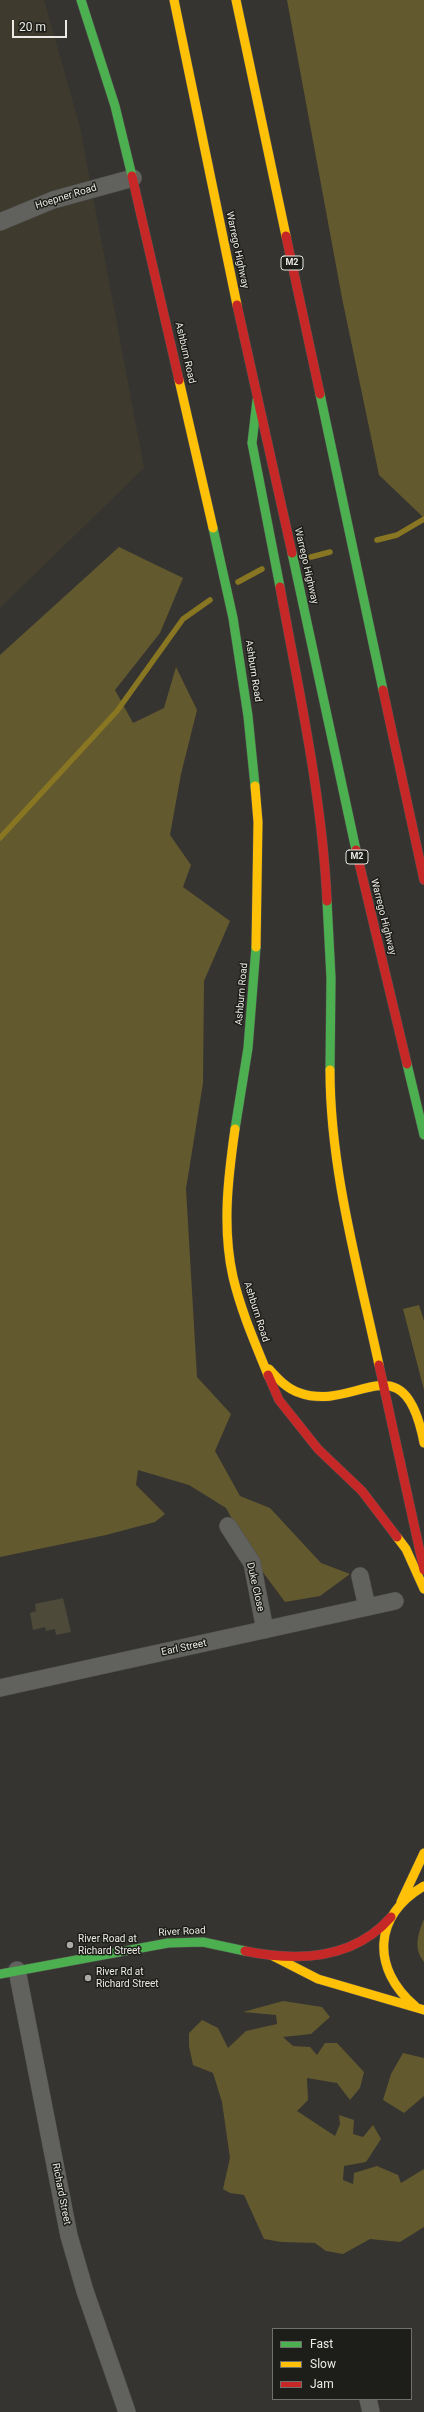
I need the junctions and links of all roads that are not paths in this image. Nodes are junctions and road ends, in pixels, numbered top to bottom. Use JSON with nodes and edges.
{"nodes":[{"id":1,"x":81,"y":0,"type":"edge"},
{"id":2,"x":174,"y":0,"type":"edge"},
{"id":3,"x":236,"y":0,"type":"edge"},
{"id":4,"x":133,"y":178,"type":"junction"},
{"id":5,"x":0,"y":222,"type":"edge"},
{"id":6,"x":257,"y":400,"type":"junction"},
{"id":7,"x":424,"y":880,"type":"edge"},
{"id":8,"x":424,"y":1135,"type":"edge"},
{"id":9,"x":260,"y":1357,"type":"junction"},
{"id":10,"x":383,"y":1384,"type":"junction"},
{"id":11,"x":424,"y":1443,"type":"edge"},
{"id":12,"x":228,"y":1526,"type":"dead end"},
{"id":13,"x":424,"y":1570,"type":"edge"},
{"id":14,"x":360,"y":1576,"type":"dead end"},
{"id":15,"x":424,"y":1589,"type":"edge"},
{"id":16,"x":395,"y":1601,"type":"dead end"},
{"id":17,"x":367,"y":1607,"type":"junction"},
{"id":18,"x":265,"y":1630,"type":"junction"},
{"id":19,"x":0,"y":1688,"type":"edge"},
{"id":20,"x":424,"y":1853,"type":"edge"},
{"id":21,"x":424,"y":1886,"type":"edge"},
{"id":22,"x":401,"y":1902,"type":"junction"},
{"id":23,"x":391,"y":1917,"type":"junction"},
{"id":24,"x":272,"y":1955,"type":"junction"},
{"id":25,"x":17,"y":1970,"type":"junction"},
{"id":26,"x":0,"y":1974,"type":"edge"},
{"id":27,"x":424,"y":2010,"type":"edge"},
{"id":28,"x":368,"y":2400,"type":"edge"},
{"id":29,"x":127,"y":2412,"type":"edge"},
{"id":30,"x":371,"y":2412,"type":"edge"}],
"edges":[{"from":1,"to":4,"type":"main road","name":"Ashburn Road"},
{"from":2,"to":6,"type":"main road","name":"Warrego Highway","number":"M2"},
{"from":3,"to":7,"type":"main road","number":"M2"},
{"from":4,"to":5,"type":"street","name":"Hoepner Road"},
{"from":4,"to":9,"type":"main road","name":"Ashburn Road"},
{"from":6,"to":8,"type":"main road","name":"Warrego Highway","number":"M2"},
{"from":6,"to":10,"type":"main road"},
{"from":9,"to":10,"type":"main road","name":"Ashburn Road"},
{"from":9,"to":15,"type":"main road","name":"Ashburn Road"},
{"from":10,"to":11,"type":"main road"},
{"from":10,"to":13,"type":"main road"},
{"from":12,"to":18,"type":"street","name":"Duke Close"},
{"from":14,"to":17,"type":"street"},
{"from":16,"to":17,"type":"street","name":"Earl Street"},
{"from":17,"to":18,"type":"street","name":"Earl Street"},
{"from":18,"to":19,"type":"street","name":"Earl Street"},
{"from":20,"to":22,"type":"main road"},
{"from":21,"to":22,"type":"main road"},
{"from":22,"to":23,"type":"main road"},
{"from":23,"to":24,"type":"main road","name":"River Road"},
{"from":23,"to":27,"type":"main road"},
{"from":24,"to":25,"type":"main road","name":"River Road"},
{"from":24,"to":27,"type":"main road","name":"River Road"},
{"from":25,"to":26,"type":"main road","name":"River Road"},
{"from":25,"to":29,"type":"street","name":"Richard Street"},
{"from":28,"to":30,"type":"street"}]}
